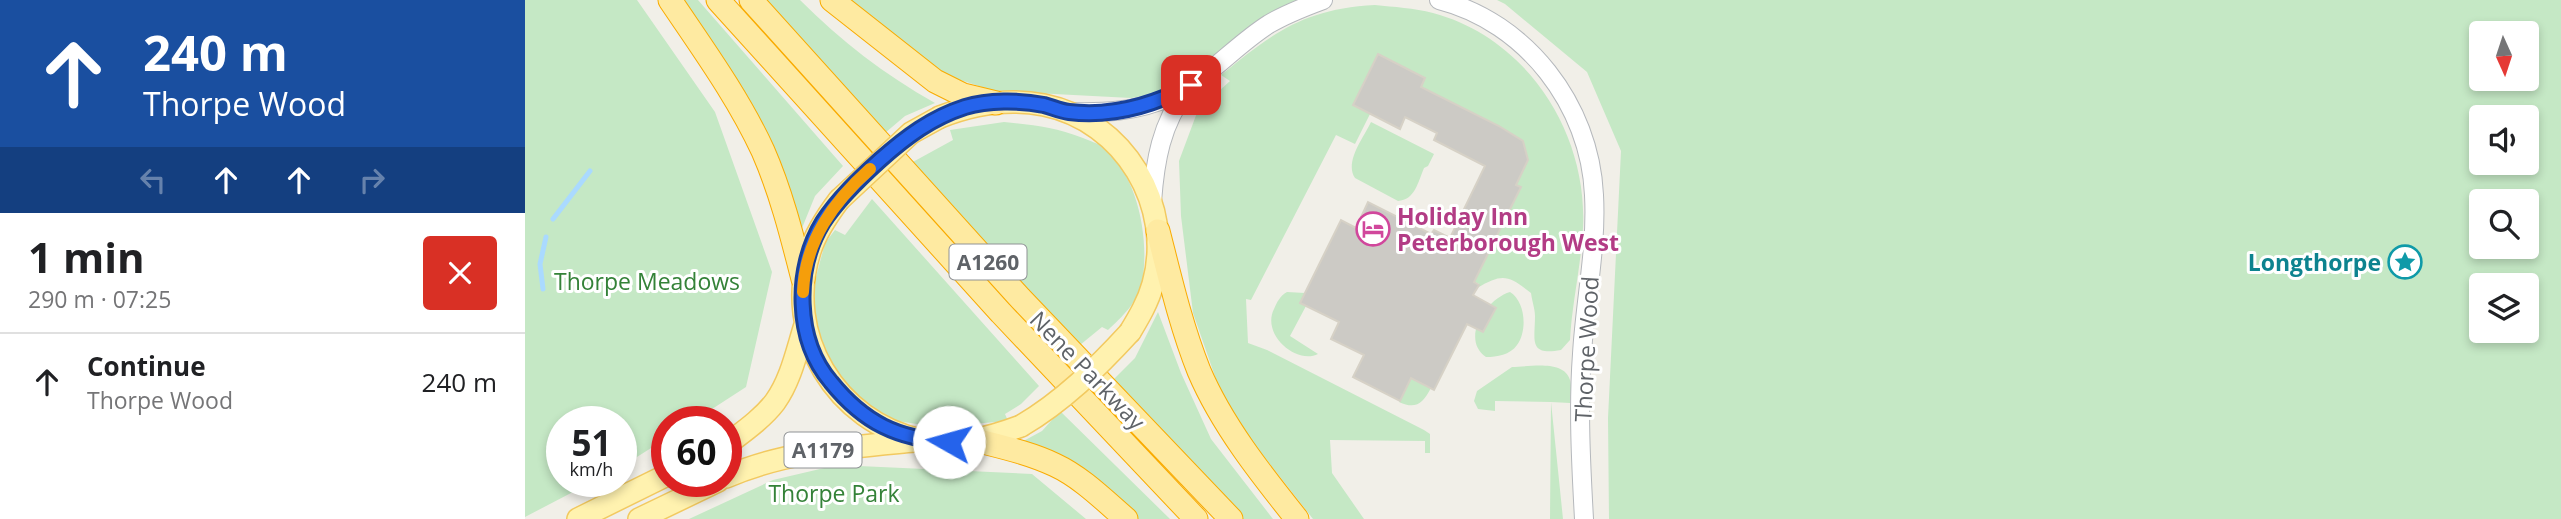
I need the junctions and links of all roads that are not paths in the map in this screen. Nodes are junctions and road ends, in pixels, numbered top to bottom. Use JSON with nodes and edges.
{"nodes":[{"id":1,"x":670,"y":0,"type":"edge"},
{"id":2,"x":718,"y":0,"type":"edge"},
{"id":3,"x":751,"y":0,"type":"edge"},
{"id":4,"x":832,"y":0,"type":"edge"},
{"id":5,"x":1323,"y":0,"type":"edge"},
{"id":6,"x":1439,"y":0,"type":"edge"},
{"id":7,"x":1191,"y":85,"type":"junction"},
{"id":8,"x":996,"y":103,"type":"junction"},
{"id":9,"x":1068,"y":112,"type":"junction"},
{"id":10,"x":1151,"y":202,"type":"junction"},
{"id":11,"x":1158,"y":231,"type":"junction"},
{"id":12,"x":803,"y":279,"type":"junction"},
{"id":13,"x":805,"y":325,"type":"junction"},
{"id":14,"x":742,"y":433,"type":"edge"},
{"id":15,"x":923,"y":440,"type":"junction"},
{"id":16,"x":975,"y":440,"type":"junction"},
{"id":17,"x":742,"y":471,"type":"edge"},
{"id":18,"x":651,"y":483,"type":"edge"},
{"id":19,"x":685,"y":497,"type":"edge"},
{"id":20,"x":578,"y":519,"type":"edge"},
{"id":21,"x":639,"y":519,"type":"edge"},
{"id":22,"x":1126,"y":519,"type":"edge"},
{"id":23,"x":1196,"y":519,"type":"edge"},
{"id":24,"x":1231,"y":519,"type":"edge"},
{"id":25,"x":1297,"y":519,"type":"edge"},
{"id":26,"x":1584,"y":519,"type":"edge"}],
"edges":[{"from":1,"to":12,"type":"highway"},
{"from":2,"to":23,"type":"highway","name":"Nene Parkway","number":"A1260"},
{"from":3,"to":24,"type":"highway","name":"Nene Parkway","number":"A1260"},
{"from":4,"to":8,"type":"highway"},
{"from":5,"to":7,"type":"street"},
{"from":6,"to":26,"type":"street","name":"Thorpe Wood"},
{"from":7,"to":9,"type":"street"},
{"from":7,"to":10,"type":"street"},
{"from":8,"to":9,"type":"main road"},
{"from":8,"to":12,"type":"main road","bridge":true},
{"from":9,"to":10,"type":"main road"},
{"from":10,"to":11,"type":"main road"},
{"from":11,"to":16,"type":"main road","bridge":true},
{"from":11,"to":25,"type":"highway"},
{"from":12,"to":13,"type":"main road"},
{"from":13,"to":14,"type":"main road","number":"A1179"},
{"from":13,"to":15,"type":"main road"},
{"from":15,"to":16,"type":"main road"},
{"from":15,"to":17,"type":"main road","number":"A1179"},
{"from":16,"to":22,"type":"highway"},
{"from":18,"to":20,"type":"main road"},
{"from":19,"to":21,"type":"main road"}]}
